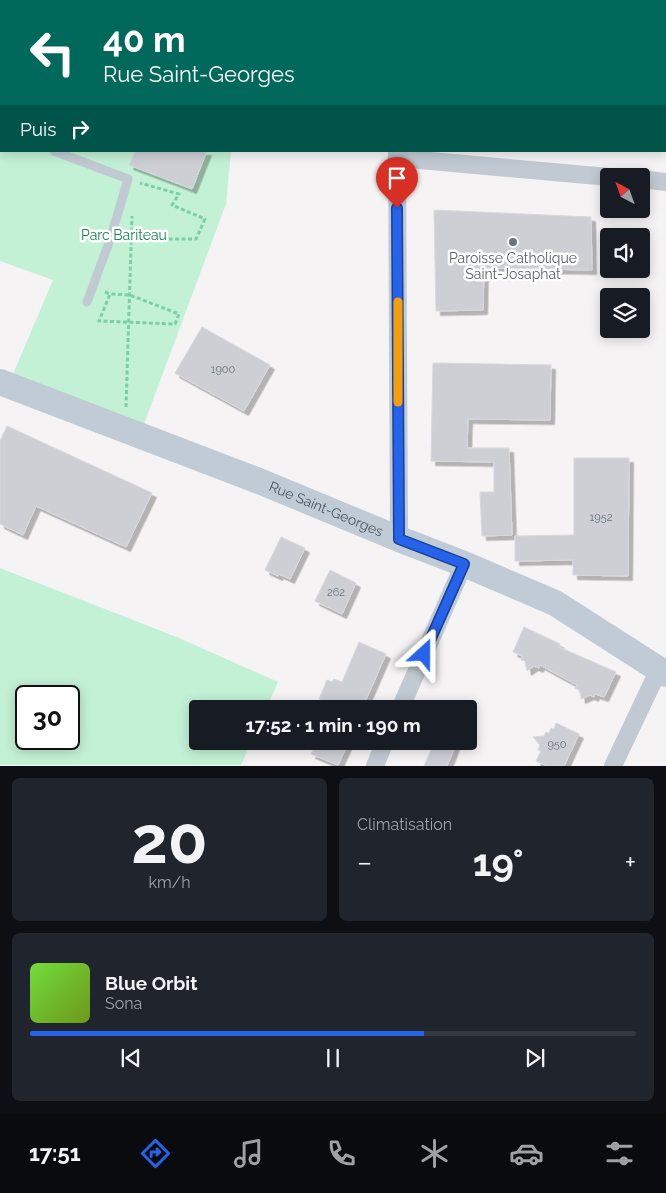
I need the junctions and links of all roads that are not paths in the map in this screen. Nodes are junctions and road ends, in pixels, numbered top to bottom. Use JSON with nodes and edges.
{"nodes":[{"id":1,"x":57,"y":152,"type":"edge"},
{"id":2,"x":397,"y":155,"type":"edge"},
{"id":3,"x":600,"y":176,"type":"edge"},
{"id":4,"x":650,"y":181,"type":"edge"},
{"id":5,"x":666,"y":182,"type":"edge"},
{"id":6,"x":87,"y":302,"type":"dead end"},
{"id":7,"x":0,"y":382,"type":"edge"},
{"id":8,"x":399,"y":539,"type":"junction"},
{"id":9,"x":464,"y":564,"type":"junction"},
{"id":10,"x":662,"y":672,"type":"edge"},
{"id":11,"x":404,"y":700,"type":"edge"},
{"id":12,"x":382,"y":750,"type":"edge"},
{"id":13,"x":375,"y":766,"type":"edge"},
{"id":14,"x":613,"y":766,"type":"edge"}],
"edges":[{"from":1,"to":6,"type":"lane"},
{"from":2,"to":3,"type":"street"},
{"from":2,"to":8,"type":"street"},
{"from":4,"to":5,"type":"street"},
{"from":7,"to":8,"type":"street","name":"Rue Saint-Georges"},
{"from":8,"to":9,"type":"street","name":"Rue Saint-Georges"},
{"from":9,"to":10,"type":"street","name":"Rue Saint-Georges"},
{"from":9,"to":11,"type":"street"},
{"from":10,"to":14,"type":"street"},
{"from":12,"to":13,"type":"street"}]}
